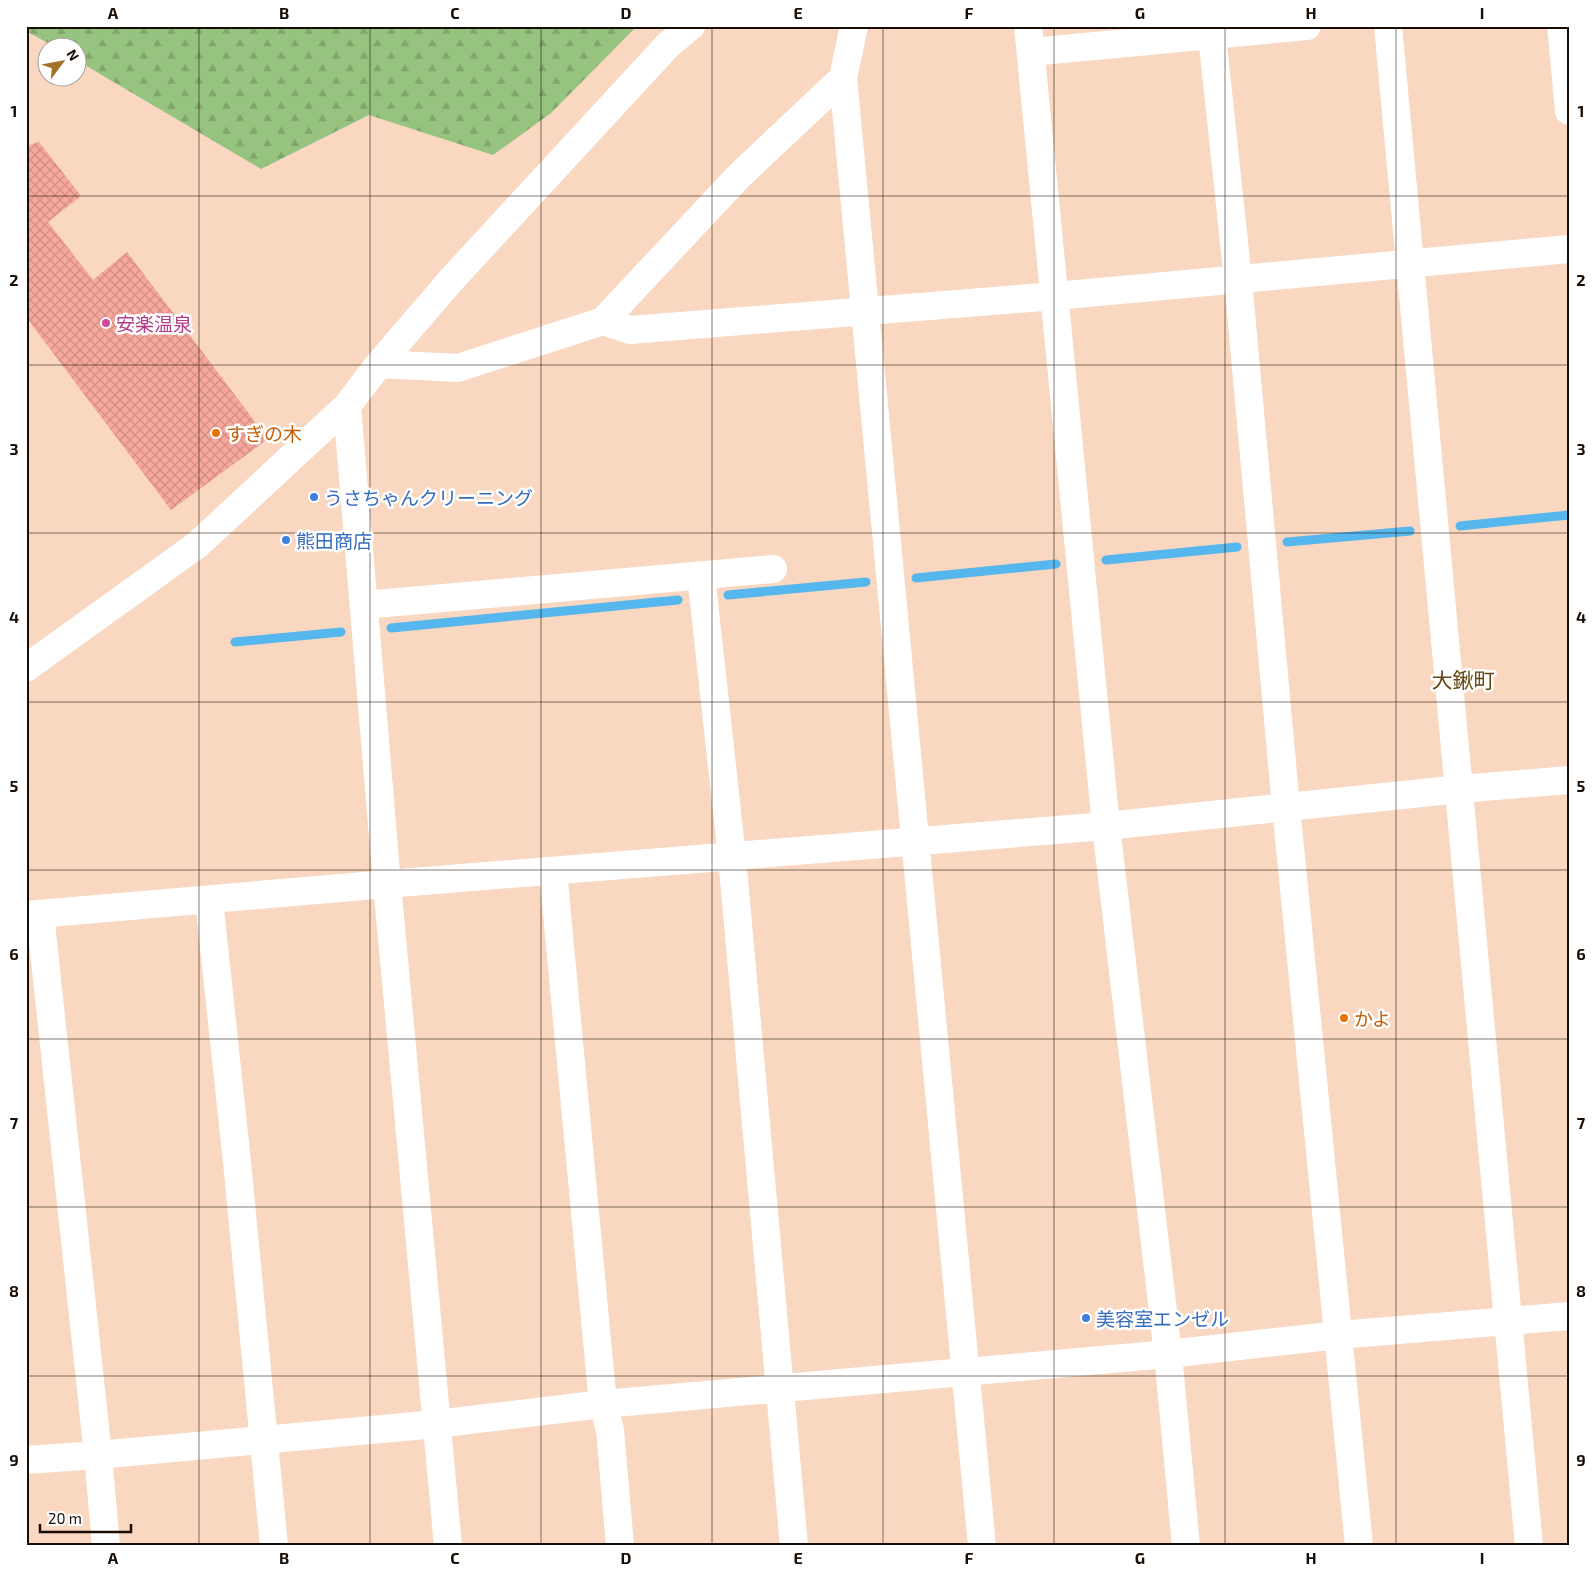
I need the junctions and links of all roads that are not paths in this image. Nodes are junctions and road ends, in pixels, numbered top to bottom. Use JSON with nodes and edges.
{"nodes":[{"id":1,"x":691,"y":26,"type":"edge"},
{"id":2,"x":854,"y":26,"type":"edge"},
{"id":3,"x":1308,"y":26,"type":"edge"},
{"id":4,"x":1388,"y":26,"type":"edge"},
{"id":5,"x":1561,"y":26,"type":"edge"},
{"id":6,"x":1209,"y":31,"type":"edge"},
{"id":7,"x":1029,"y":39,"type":"edge"},
{"id":8,"x":843,"y":78,"type":"junction"},
{"id":9,"x":1569,"y":111,"type":"edge"},
{"id":10,"x":1569,"y":249,"type":"edge"},
{"id":11,"x":1410,"y":264,"type":"junction"},
{"id":12,"x":1238,"y":280,"type":"junction"},
{"id":13,"x":1055,"y":296,"type":"junction"},
{"id":14,"x":865,"y":312,"type":"junction"},
{"id":15,"x":603,"y":322,"type":"junction"},
{"id":16,"x":379,"y":364,"type":"junction"},
{"id":17,"x":347,"y":406,"type":"junction"},
{"id":18,"x":773,"y":569,"type":"dead end"},
{"id":19,"x":701,"y":575,"type":"junction"},
{"id":20,"x":364,"y":605,"type":"junction"},
{"id":21,"x":26,"y":668,"type":"edge"},
{"id":22,"x":1569,"y":780,"type":"edge"},
{"id":23,"x":1460,"y":789,"type":"junction"},
{"id":24,"x":1286,"y":807,"type":"junction"},
{"id":25,"x":1106,"y":826,"type":"junction"},
{"id":26,"x":916,"y":842,"type":"junction"},
{"id":27,"x":732,"y":857,"type":"junction"},
{"id":28,"x":552,"y":871,"type":"junction"},
{"id":29,"x":387,"y":884,"type":"junction"},
{"id":30,"x":209,"y":900,"type":"junction"},
{"id":31,"x":33,"y":915,"type":"edge"},
{"id":32,"x":1569,"y":1316,"type":"edge"},
{"id":33,"x":1507,"y":1322,"type":"junction"},
{"id":34,"x":1338,"y":1336,"type":"junction"},
{"id":35,"x":1168,"y":1354,"type":"junction"},
{"id":36,"x":965,"y":1372,"type":"junction"},
{"id":37,"x":780,"y":1388,"type":"junction"},
{"id":38,"x":603,"y":1404,"type":"junction"},
{"id":39,"x":436,"y":1424,"type":"junction"},
{"id":40,"x":264,"y":1439,"type":"junction"},
{"id":41,"x":98,"y":1455,"type":"junction"},
{"id":42,"x":26,"y":1460,"type":"edge"},
{"id":43,"x":106,"y":1546,"type":"edge"},
{"id":44,"x":274,"y":1546,"type":"edge"},
{"id":45,"x":448,"y":1546,"type":"edge"},
{"id":46,"x":620,"y":1546,"type":"edge"},
{"id":47,"x":794,"y":1546,"type":"edge"},
{"id":48,"x":982,"y":1546,"type":"edge"},
{"id":49,"x":1186,"y":1546,"type":"edge"},
{"id":50,"x":1359,"y":1546,"type":"edge"},
{"id":51,"x":1529,"y":1546,"type":"edge"}],
"edges":[{"from":1,"to":16,"type":"street"},
{"from":2,"to":8,"type":"street"},
{"from":3,"to":6,"type":"street"},
{"from":4,"to":11,"type":"street"},
{"from":5,"to":9,"type":"street"},
{"from":6,"to":7,"type":"street"},
{"from":6,"to":12,"type":"street"},
{"from":7,"to":13,"type":"street"},
{"from":8,"to":14,"type":"street"},
{"from":8,"to":15,"type":"street"},
{"from":10,"to":11,"type":"street"},
{"from":11,"to":12,"type":"street"},
{"from":11,"to":23,"type":"street"},
{"from":12,"to":13,"type":"street"},
{"from":12,"to":24,"type":"street"},
{"from":13,"to":14,"type":"street"},
{"from":13,"to":25,"type":"street"},
{"from":14,"to":15,"type":"street"},
{"from":14,"to":26,"type":"street"},
{"from":15,"to":16,"type":"street"},
{"from":16,"to":17,"type":"street"},
{"from":17,"to":20,"type":"street"},
{"from":17,"to":21,"type":"street"},
{"from":18,"to":19,"type":"street"},
{"from":19,"to":20,"type":"street"},
{"from":19,"to":27,"type":"street"},
{"from":20,"to":29,"type":"street"},
{"from":22,"to":23,"type":"street"},
{"from":23,"to":24,"type":"street"},
{"from":23,"to":33,"type":"street"},
{"from":24,"to":25,"type":"street"},
{"from":24,"to":34,"type":"street"},
{"from":25,"to":26,"type":"street"},
{"from":25,"to":35,"type":"street"},
{"from":26,"to":27,"type":"street"},
{"from":26,"to":36,"type":"street"},
{"from":27,"to":28,"type":"street"},
{"from":27,"to":37,"type":"street"},
{"from":28,"to":29,"type":"street"},
{"from":28,"to":38,"type":"street"},
{"from":29,"to":30,"type":"street"},
{"from":29,"to":39,"type":"street"},
{"from":30,"to":31,"type":"street"},
{"from":30,"to":40,"type":"street"},
{"from":31,"to":41,"type":"street"},
{"from":32,"to":33,"type":"street"},
{"from":33,"to":34,"type":"street"},
{"from":33,"to":51,"type":"street"},
{"from":34,"to":35,"type":"street"},
{"from":34,"to":50,"type":"street"},
{"from":35,"to":36,"type":"street"},
{"from":35,"to":49,"type":"street"},
{"from":36,"to":37,"type":"street"},
{"from":36,"to":48,"type":"street"},
{"from":37,"to":38,"type":"street"},
{"from":37,"to":47,"type":"street"},
{"from":38,"to":39,"type":"street"},
{"from":38,"to":46,"type":"street"},
{"from":39,"to":40,"type":"street"},
{"from":39,"to":45,"type":"street"},
{"from":40,"to":41,"type":"street"},
{"from":40,"to":44,"type":"street"},
{"from":41,"to":42,"type":"street"},
{"from":41,"to":43,"type":"street"}]}
